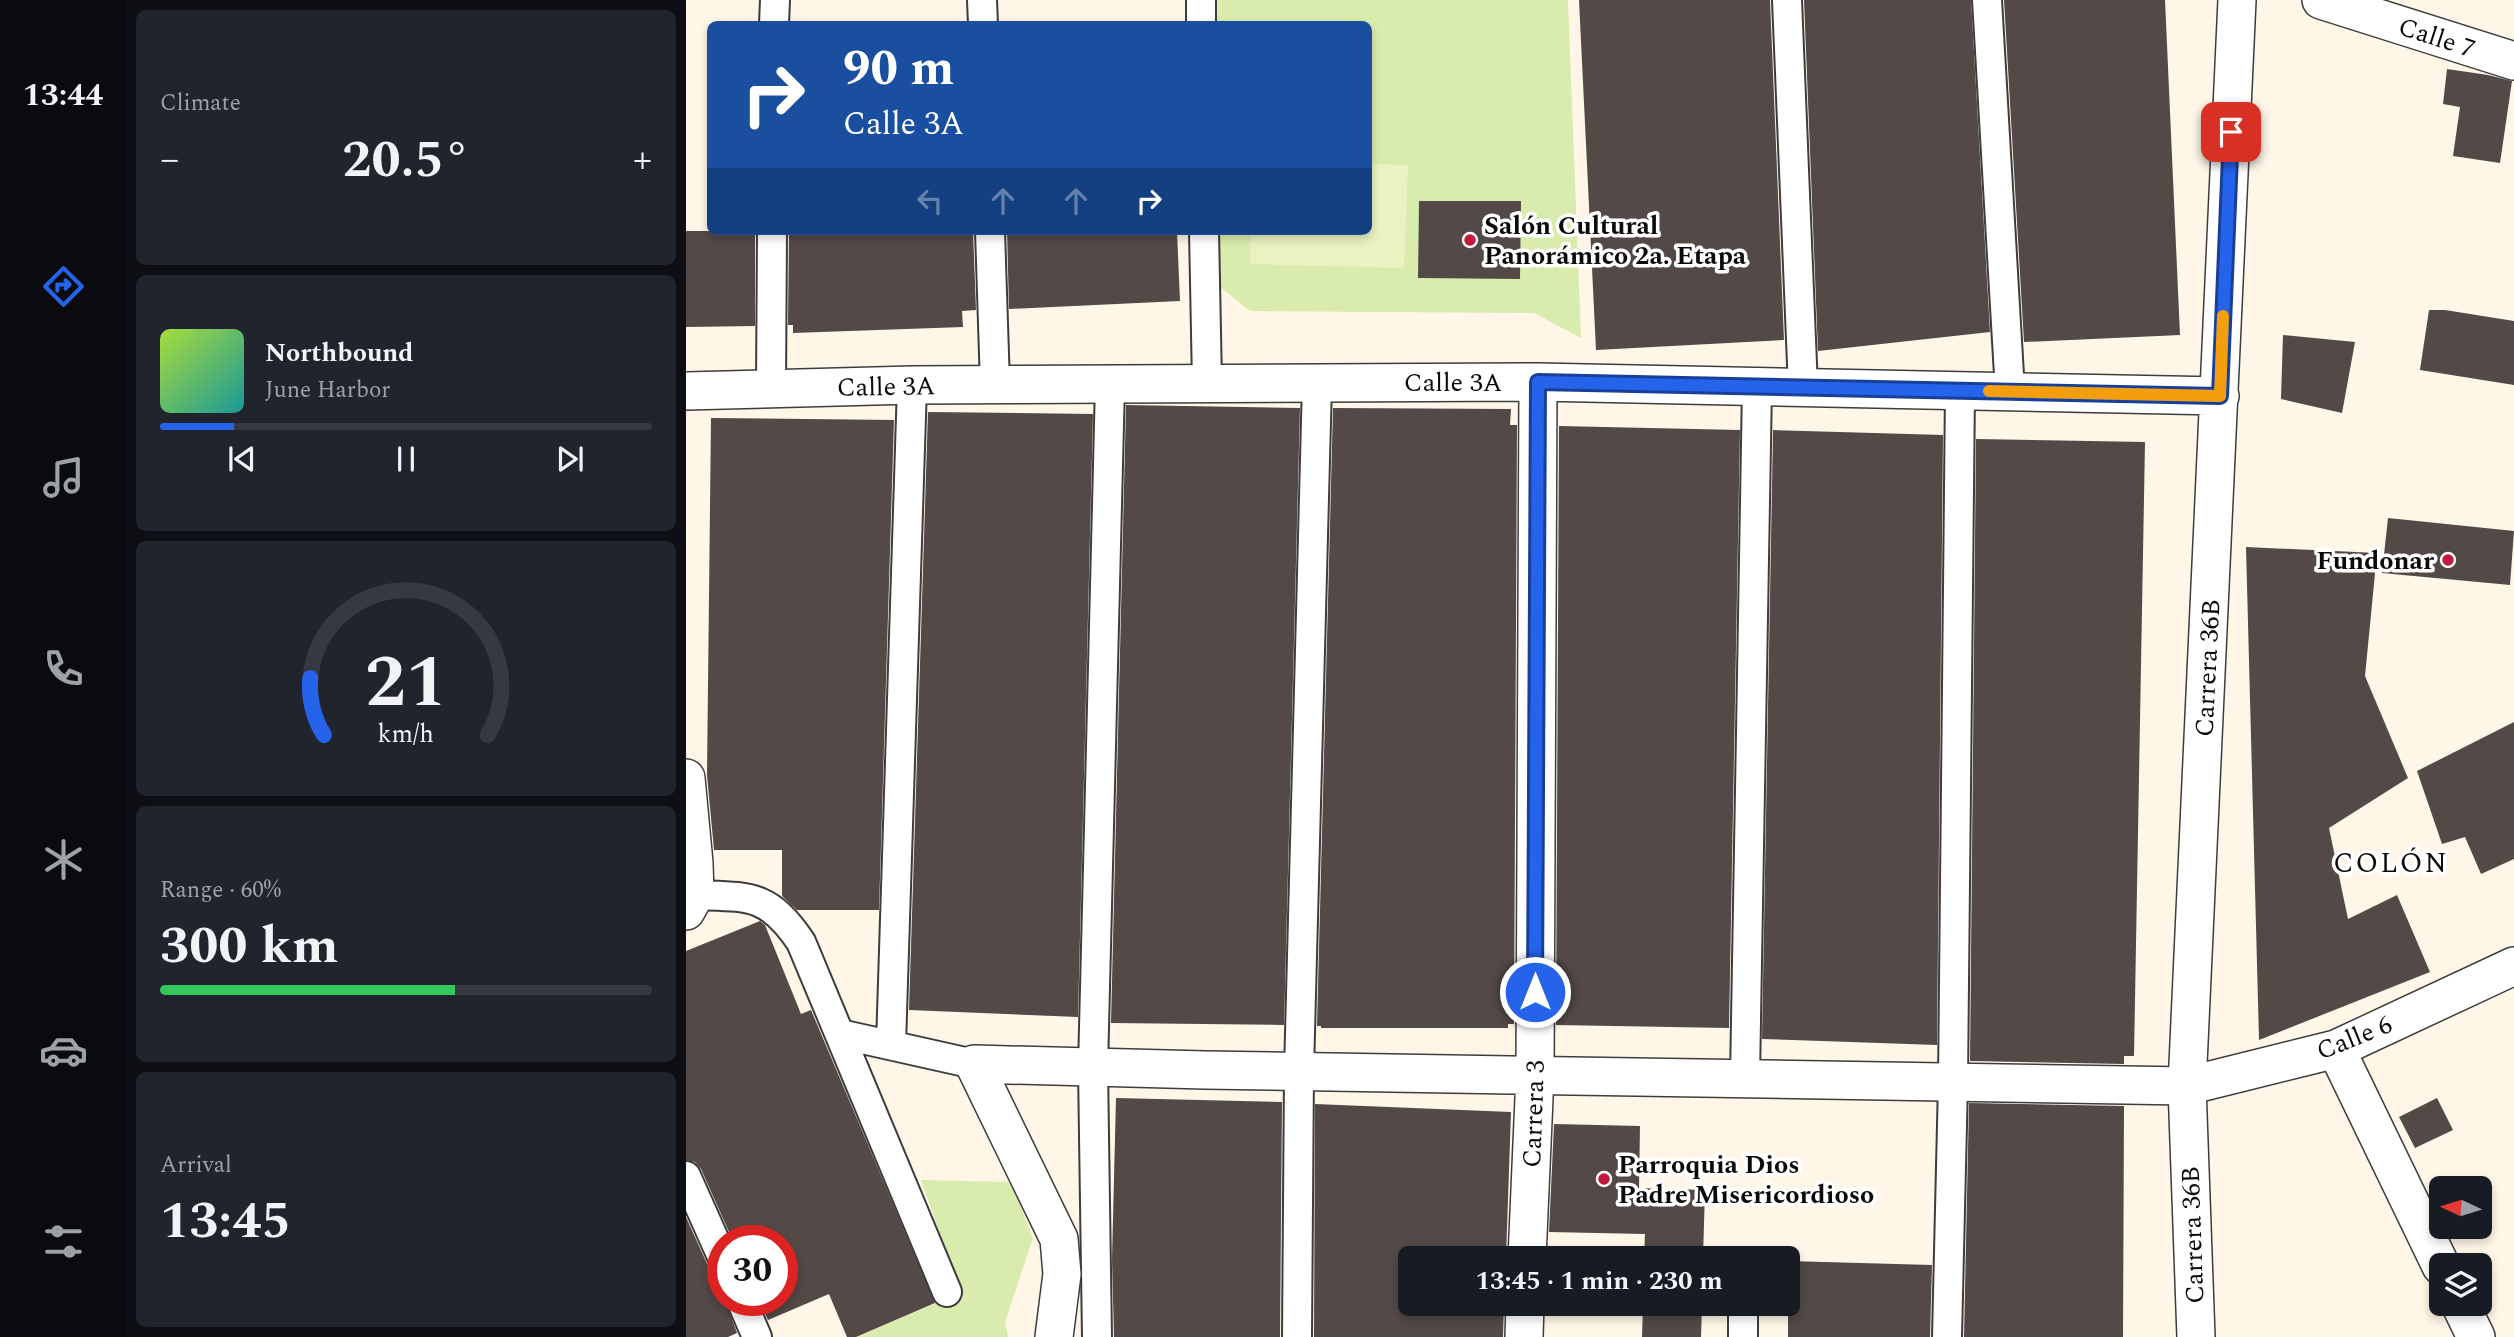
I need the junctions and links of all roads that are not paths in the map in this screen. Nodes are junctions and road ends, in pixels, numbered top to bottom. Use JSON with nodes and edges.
{"nodes":[{"id":1,"x":775,"y":0,"type":"edge"},
{"id":2,"x":982,"y":0,"type":"edge"},
{"id":3,"x":1201,"y":0,"type":"edge"},
{"id":4,"x":1787,"y":0,"type":"edge"},
{"id":5,"x":1987,"y":0,"type":"edge"},
{"id":6,"x":2237,"y":0,"type":"edge"},
{"id":7,"x":2320,"y":0,"type":"edge"},
{"id":8,"x":774,"y":21,"type":"edge"},
{"id":9,"x":983,"y":21,"type":"edge"},
{"id":10,"x":1201,"y":21,"type":"edge"},
{"id":11,"x":2514,"y":61,"type":"edge"},
{"id":12,"x":772,"y":235,"type":"edge"},
{"id":13,"x":990,"y":235,"type":"edge"},
{"id":14,"x":1204,"y":235,"type":"edge"},
{"id":15,"x":1538,"y":382,"type":"junction"},
{"id":16,"x":1206,"y":383,"type":"junction"},
{"id":17,"x":1317,"y":383,"type":"junction"},
{"id":18,"x":1111,"y":384,"type":"junction"},
{"id":19,"x":912,"y":385,"type":"junction"},
{"id":20,"x":995,"y":385,"type":"junction"},
{"id":21,"x":1757,"y":386,"type":"junction"},
{"id":22,"x":771,"y":387,"type":"junction"},
{"id":23,"x":1803,"y":388,"type":"junction"},
{"id":24,"x":1960,"y":390,"type":"junction"},
{"id":25,"x":686,"y":391,"type":"edge"},
{"id":26,"x":2010,"y":392,"type":"junction"},
{"id":27,"x":2220,"y":396,"type":"junction"},
{"id":28,"x":686,"y":778,"type":"edge"},
{"id":29,"x":691,"y":903,"type":"edge"},
{"id":30,"x":2514,"y":966,"type":"edge"},
{"id":31,"x":840,"y":1034,"type":"junction"},
{"id":32,"x":891,"y":1045,"type":"junction"},
{"id":33,"x":2336,"y":1049,"type":"junction"},
{"id":34,"x":974,"y":1064,"type":"junction"},
{"id":35,"x":1093,"y":1068,"type":"junction"},
{"id":36,"x":1299,"y":1072,"type":"junction"},
{"id":37,"x":1535,"y":1075,"type":"junction"},
{"id":38,"x":1745,"y":1078,"type":"junction"},
{"id":39,"x":1953,"y":1082,"type":"junction"},
{"id":40,"x":2187,"y":1086,"type":"junction"},
{"id":41,"x":686,"y":1176,"type":"edge"},
{"id":42,"x":708,"y":1225,"type":"edge"},
{"id":43,"x":1528,"y":1246,"type":"edge"},
{"id":44,"x":2435,"y":1253,"type":"edge"},
{"id":45,"x":947,"y":1292,"type":"dead end"},
{"id":46,"x":748,"y":1316,"type":"edge"},
{"id":47,"x":1525,"y":1316,"type":"edge"},
{"id":48,"x":1743,"y":1316,"type":"edge"},
{"id":49,"x":2466,"y":1316,"type":"edge"},
{"id":50,"x":757,"y":1337,"type":"edge"},
{"id":51,"x":1054,"y":1337,"type":"edge"},
{"id":52,"x":1097,"y":1337,"type":"edge"},
{"id":53,"x":1297,"y":1337,"type":"edge"},
{"id":54,"x":1524,"y":1337,"type":"edge"},
{"id":55,"x":1743,"y":1337,"type":"edge"},
{"id":56,"x":1947,"y":1337,"type":"edge"},
{"id":57,"x":2196,"y":1337,"type":"edge"},
{"id":58,"x":2476,"y":1337,"type":"edge"}],
"edges":[{"from":1,"to":8,"type":"street"},
{"from":2,"to":9,"type":"street"},
{"from":3,"to":10,"type":"street"},
{"from":4,"to":23,"type":"street"},
{"from":5,"to":26,"type":"street"},
{"from":6,"to":27,"type":"street","name":"Carrera 36B"},
{"from":7,"to":11,"type":"street","name":"Calle 7"},
{"from":12,"to":22,"type":"street"},
{"from":13,"to":20,"type":"street"},
{"from":14,"to":16,"type":"street"},
{"from":15,"to":17,"type":"street","name":"Calle 3A"},
{"from":15,"to":21,"type":"street","name":"Calle 3A"},
{"from":15,"to":37,"type":"street","name":"Carrera 3"},
{"from":16,"to":17,"type":"street","name":"Calle 3A"},
{"from":16,"to":18,"type":"street","name":"Calle 3A"},
{"from":17,"to":36,"type":"street"},
{"from":18,"to":20,"type":"street","name":"Calle 3A"},
{"from":18,"to":35,"type":"street"},
{"from":19,"to":20,"type":"street","name":"Calle 3A"},
{"from":19,"to":22,"type":"street","name":"Calle 3A"},
{"from":19,"to":32,"type":"street"},
{"from":21,"to":23,"type":"street","name":"Calle 3A"},
{"from":21,"to":38,"type":"street"},
{"from":22,"to":25,"type":"street","name":"Calle 3A"},
{"from":23,"to":24,"type":"street","name":"Calle 3A"},
{"from":24,"to":26,"type":"street","name":"Calle 3A"},
{"from":24,"to":39,"type":"street"},
{"from":26,"to":27,"type":"street","name":"Calle 3A"},
{"from":27,"to":40,"type":"street","name":"Carrera 36B"},
{"from":28,"to":29,"type":"street"},
{"from":29,"to":31,"type":"street"},
{"from":30,"to":33,"type":"street","name":"Calle 6"},
{"from":31,"to":32,"type":"street"},
{"from":31,"to":45,"type":"street"},
{"from":32,"to":34,"type":"street"},
{"from":33,"to":40,"type":"street","name":"Calle 6"},
{"from":33,"to":44,"type":"street"},
{"from":34,"to":35,"type":"street","name":"Calle 6"},
{"from":34,"to":51,"type":"street"},
{"from":35,"to":36,"type":"street","name":"Calle 6"},
{"from":35,"to":52,"type":"street"},
{"from":36,"to":37,"type":"street","name":"Calle 6"},
{"from":36,"to":53,"type":"street"},
{"from":37,"to":38,"type":"street","name":"Calle 6"},
{"from":37,"to":43,"type":"street","name":"Carrera 3"},
{"from":38,"to":39,"type":"street","name":"Calle 6"},
{"from":39,"to":40,"type":"street","name":"Calle 6"},
{"from":39,"to":56,"type":"street"},
{"from":40,"to":57,"type":"street","name":"Carrera 36B"},
{"from":41,"to":42,"type":"street"},
{"from":46,"to":50,"type":"street"},
{"from":47,"to":54,"type":"street"},
{"from":48,"to":55,"type":"street"},
{"from":49,"to":58,"type":"street"}]}
